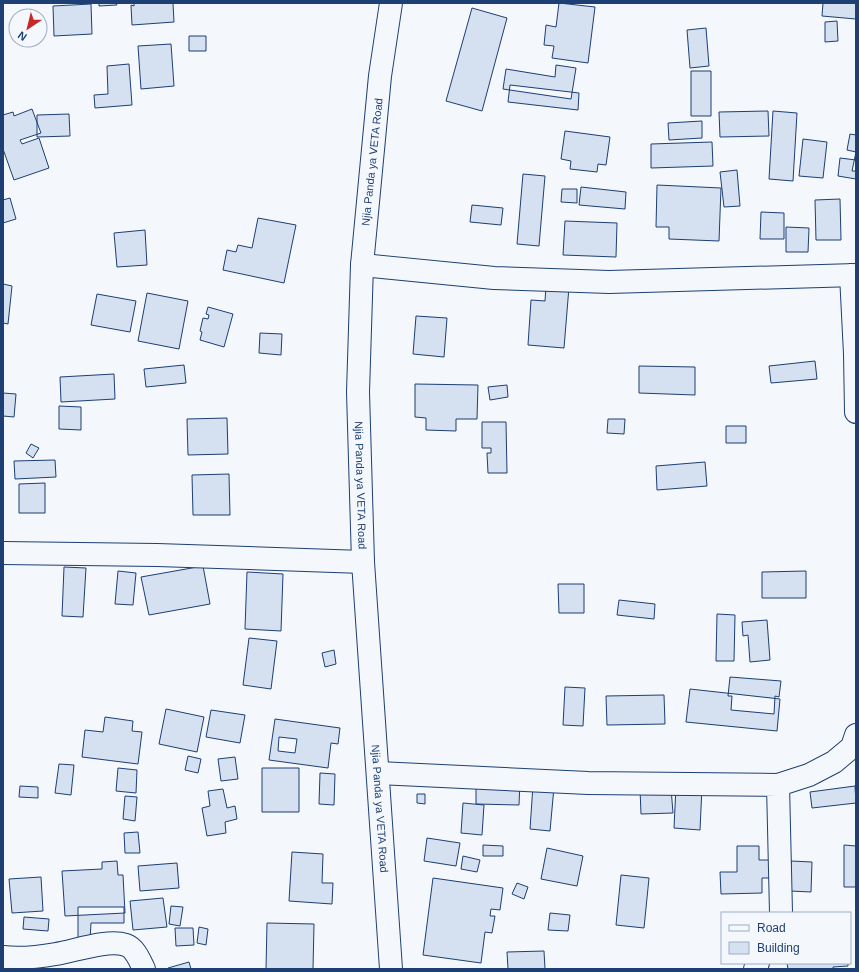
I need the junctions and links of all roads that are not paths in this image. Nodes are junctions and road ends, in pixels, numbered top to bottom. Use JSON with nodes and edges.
{"nodes":[{"id":1,"x":391,"y":3,"type":"edge"},
{"id":2,"x":362,"y":265,"type":"junction"},
{"id":3,"x":853,"y":275,"type":"edge"},
{"id":4,"x":856,"y":412,"type":"edge"},
{"id":5,"x":3,"y":553,"type":"edge"},
{"id":6,"x":363,"y":562,"type":"junction"},
{"id":7,"x":856,"y":735,"type":"edge"},
{"id":8,"x":378,"y":773,"type":"junction"},
{"id":9,"x":778,"y":785,"type":"junction"},
{"id":10,"x":781,"y":912,"type":"edge"},
{"id":11,"x":3,"y":956,"type":"edge"},
{"id":12,"x":144,"y":969,"type":"edge"},
{"id":13,"x":391,"y":969,"type":"edge"}],
"edges":[{"from":1,"to":2,"type":"street","name":"Njia Panda ya VETA Road"},
{"from":2,"to":3,"type":"street"},
{"from":2,"to":6,"type":"street","name":"Njia Panda ya VETA Road"},
{"from":3,"to":4,"type":"street"},
{"from":5,"to":6,"type":"street"},
{"from":6,"to":8,"type":"street","name":"Njia Panda ya VETA Road"},
{"from":7,"to":9,"type":"street"},
{"from":8,"to":9,"type":"street"},
{"from":8,"to":13,"type":"street","name":"Njia Panda ya VETA Road"},
{"from":9,"to":10,"type":"street"},
{"from":11,"to":12,"type":"street"}]}
